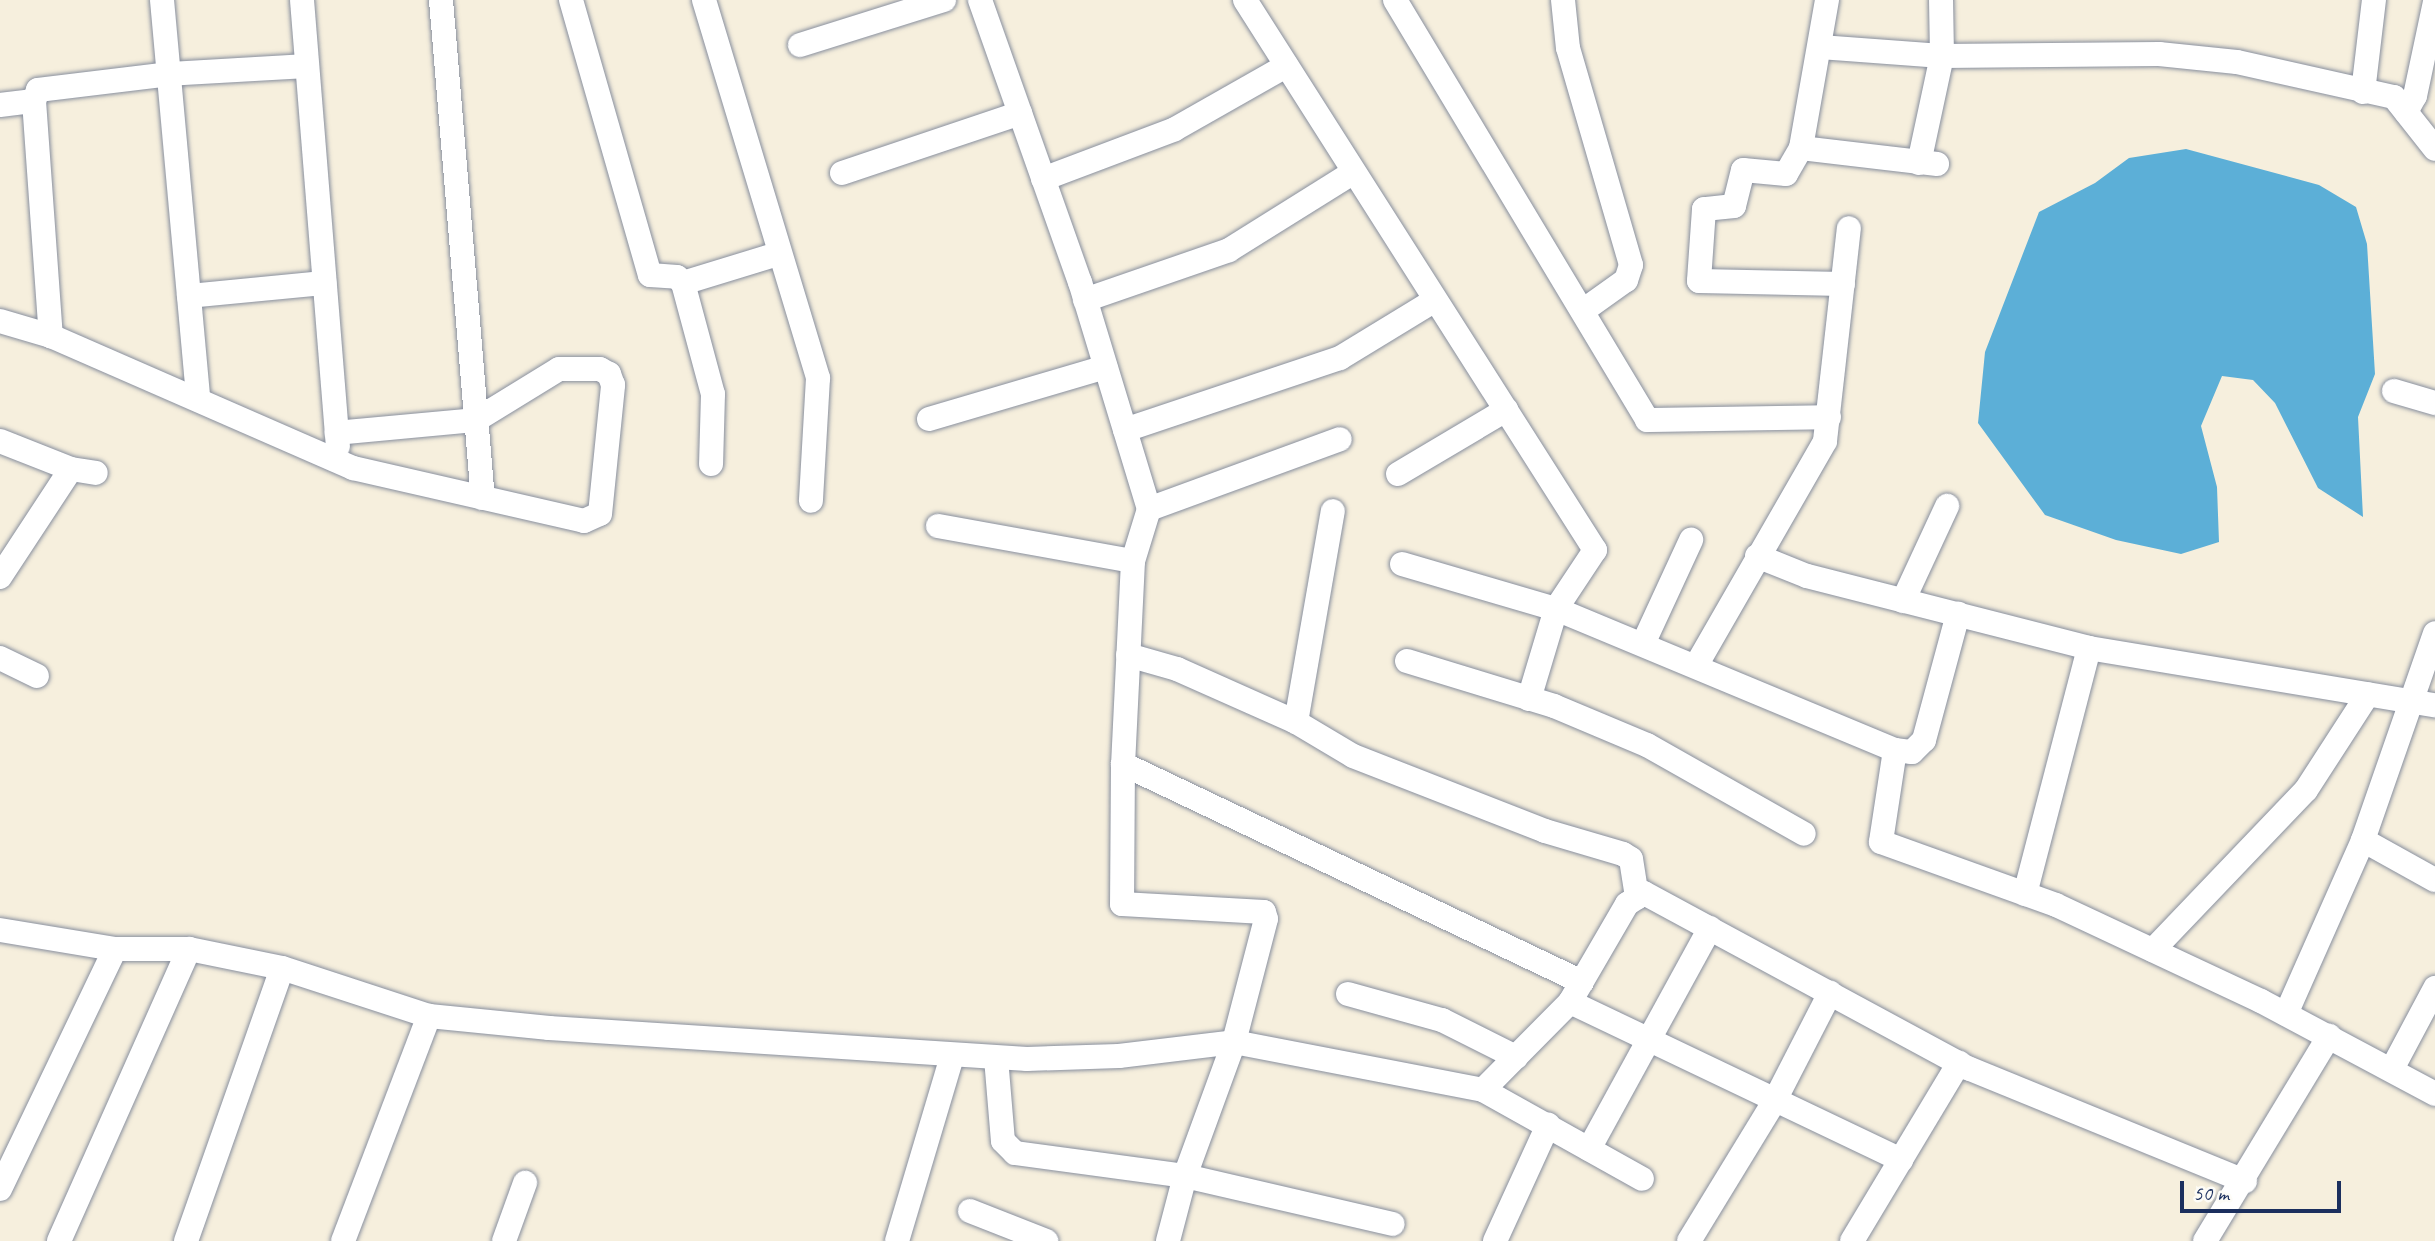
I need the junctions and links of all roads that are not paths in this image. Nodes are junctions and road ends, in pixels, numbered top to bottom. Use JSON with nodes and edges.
{"nodes":[{"id":1,"x":162,"y":0,"type":"edge"},
{"id":2,"x":302,"y":0,"type":"edge"},
{"id":3,"x":441,"y":0,"type":"edge"},
{"id":4,"x":570,"y":0,"type":"edge"},
{"id":5,"x":704,"y":0,"type":"edge"},
{"id":6,"x":944,"y":0,"type":"edge"},
{"id":7,"x":980,"y":0,"type":"edge"},
{"id":8,"x":1245,"y":0,"type":"edge"},
{"id":9,"x":1395,"y":0,"type":"edge"},
{"id":10,"x":1563,"y":0,"type":"edge"},
{"id":11,"x":1827,"y":0,"type":"edge"},
{"id":12,"x":1941,"y":0,"type":"edge"},
{"id":13,"x":2374,"y":0,"type":"edge"},
{"id":14,"x":2435,"y":2,"type":"edge"},
{"id":15,"x":800,"y":45,"type":"dead end"},
{"id":16,"x":1820,"y":47,"type":"junction"},
{"id":17,"x":1942,"y":56,"type":"junction"},
{"id":18,"x":307,"y":66,"type":"junction"},
{"id":19,"x":1286,"y":66,"type":"junction"},
{"id":20,"x":170,"y":74,"type":"junction"},
{"id":21,"x":2363,"y":92,"type":"junction"},
{"id":22,"x":34,"y":101,"type":"junction"},
{"id":23,"x":0,"y":105,"type":"edge"},
{"id":24,"x":2406,"y":112,"type":"junction"},
{"id":25,"x":1020,"y":113,"type":"junction"},
{"id":26,"x":2431,"y":138,"type":"edge"},
{"id":27,"x":1801,"y":148,"type":"junction"},
{"id":28,"x":1354,"y":172,"type":"junction"},
{"id":29,"x":842,"y":173,"type":"dead end"},
{"id":30,"x":1043,"y":179,"type":"junction"},
{"id":31,"x":1849,"y":228,"type":"dead end"},
{"id":32,"x":778,"y":254,"type":"junction"},
{"id":33,"x":324,"y":283,"type":"junction"},
{"id":34,"x":683,"y":283,"type":"junction"},
{"id":35,"x":1843,"y":284,"type":"junction"},
{"id":36,"x":189,"y":296,"type":"junction"},
{"id":37,"x":1085,"y":300,"type":"junction"},
{"id":38,"x":1435,"y":300,"type":"junction"},
{"id":39,"x":1584,"y":310,"type":"junction"},
{"id":40,"x":0,"y":321,"type":"edge"},
{"id":41,"x":51,"y":336,"type":"junction"},
{"id":42,"x":1106,"y":367,"type":"junction"},
{"id":43,"x":2394,"y":391,"type":"dead end"},
{"id":44,"x":198,"y":399,"type":"junction"},
{"id":45,"x":2435,"y":403,"type":"edge"},
{"id":46,"x":1506,"y":410,"type":"junction"},
{"id":47,"x":1829,"y":417,"type":"junction"},
{"id":48,"x":476,"y":419,"type":"junction"},
{"id":49,"x":929,"y":419,"type":"dead end"},
{"id":50,"x":1125,"y":430,"type":"junction"},
{"id":51,"x":337,"y":433,"type":"junction"},
{"id":52,"x":1340,"y":439,"type":"dead end"},
{"id":53,"x":0,"y":441,"type":"edge"},
{"id":54,"x":339,"y":461,"type":"junction"},
{"id":55,"x":711,"y":464,"type":"dead end"},
{"id":56,"x":71,"y":469,"type":"junction"},
{"id":57,"x":96,"y":473,"type":"dead end"},
{"id":58,"x":1398,"y":474,"type":"dead end"},
{"id":59,"x":483,"y":498,"type":"junction"},
{"id":60,"x":811,"y":501,"type":"dead end"},
{"id":61,"x":1947,"y":506,"type":"dead end"},
{"id":62,"x":1149,"y":509,"type":"junction"},
{"id":63,"x":1333,"y":510,"type":"dead end"},
{"id":64,"x":938,"y":526,"type":"dead end"},
{"id":65,"x":1691,"y":540,"type":"dead end"},
{"id":66,"x":1757,"y":556,"type":"junction"},
{"id":67,"x":1133,"y":561,"type":"junction"},
{"id":68,"x":1402,"y":564,"type":"dead end"},
{"id":69,"x":0,"y":577,"type":"edge"},
{"id":70,"x":1903,"y":601,"type":"junction"},
{"id":71,"x":1556,"y":610,"type":"junction"},
{"id":72,"x":1958,"y":614,"type":"junction"},
{"id":73,"x":2435,"y":633,"type":"edge"},
{"id":74,"x":1643,"y":643,"type":"junction"},
{"id":75,"x":2089,"y":648,"type":"junction"},
{"id":76,"x":1128,"y":655,"type":"junction"},
{"id":77,"x":0,"y":659,"type":"edge"},
{"id":78,"x":1407,"y":662,"type":"dead end"},
{"id":79,"x":1697,"y":664,"type":"junction"},
{"id":80,"x":37,"y":676,"type":"dead end"},
{"id":81,"x":2368,"y":694,"type":"junction"},
{"id":82,"x":1529,"y":699,"type":"junction"},
{"id":83,"x":2425,"y":703,"type":"edge"},
{"id":84,"x":1296,"y":722,"type":"junction"},
{"id":85,"x":1895,"y":750,"type":"junction"},
{"id":86,"x":1122,"y":764,"type":"junction"},
{"id":87,"x":1804,"y":834,"type":"dead end"},
{"id":88,"x":2363,"y":840,"type":"junction"},
{"id":89,"x":2435,"y":880,"type":"edge"},
{"id":90,"x":2025,"y":894,"type":"junction"},
{"id":91,"x":1637,"y":898,"type":"junction"},
{"id":92,"x":1710,"y":929,"type":"junction"},
{"id":93,"x":0,"y":930,"type":"edge"},
{"id":94,"x":115,"y":948,"type":"junction"},
{"id":95,"x":189,"y":948,"type":"junction"},
{"id":96,"x":2153,"y":950,"type":"junction"},
{"id":97,"x":282,"y":968,"type":"junction"},
{"id":98,"x":2435,"y":988,"type":"edge"},
{"id":99,"x":1576,"y":992,"type":"junction"},
{"id":100,"x":1830,"y":993,"type":"junction"},
{"id":101,"x":1349,"y":994,"type":"dead end"},
{"id":102,"x":2286,"y":1014,"type":"junction"},
{"id":103,"x":429,"y":1016,"type":"junction"},
{"id":104,"x":2329,"y":1036,"type":"junction"},
{"id":105,"x":1647,"y":1040,"type":"junction"},
{"id":106,"x":1234,"y":1042,"type":"junction"},
{"id":107,"x":951,"y":1056,"type":"junction"},
{"id":108,"x":1516,"y":1057,"type":"junction"},
{"id":109,"x":996,"y":1058,"type":"junction"},
{"id":110,"x":1959,"y":1063,"type":"junction"},
{"id":111,"x":2392,"y":1069,"type":"junction"},
{"id":112,"x":1483,"y":1090,"type":"junction"},
{"id":113,"x":2435,"y":1094,"type":"edge"},
{"id":114,"x":1774,"y":1102,"type":"junction"},
{"id":115,"x":1548,"y":1125,"type":"junction"},
{"id":116,"x":1589,"y":1149,"type":"junction"},
{"id":117,"x":1901,"y":1160,"type":"junction"},
{"id":118,"x":1185,"y":1176,"type":"junction"},
{"id":119,"x":1642,"y":1179,"type":"dead end"},
{"id":120,"x":2245,"y":1181,"type":"junction"},
{"id":121,"x":526,"y":1183,"type":"dead end"},
{"id":122,"x":0,"y":1189,"type":"edge"},
{"id":123,"x":970,"y":1211,"type":"dead end"},
{"id":124,"x":1393,"y":1224,"type":"dead end"},
{"id":125,"x":59,"y":1241,"type":"edge"},
{"id":126,"x":186,"y":1241,"type":"edge"},
{"id":127,"x":343,"y":1241,"type":"edge"},
{"id":128,"x":504,"y":1241,"type":"edge"},
{"id":129,"x":897,"y":1241,"type":"edge"},
{"id":130,"x":1046,"y":1241,"type":"edge"},
{"id":131,"x":1168,"y":1241,"type":"edge"},
{"id":132,"x":1495,"y":1241,"type":"edge"},
{"id":133,"x":1689,"y":1241,"type":"edge"},
{"id":134,"x":1852,"y":1241,"type":"edge"},
{"id":135,"x":2205,"y":1241,"type":"edge"}],
"edges":[{"from":1,"to":20,"type":"street"},
{"from":2,"to":18,"type":"street"},
{"from":3,"to":48,"type":"street"},
{"from":4,"to":34,"type":"street"},
{"from":5,"to":32,"type":"street"},
{"from":6,"to":15,"type":"street"},
{"from":7,"to":25,"type":"street"},
{"from":8,"to":19,"type":"street"},
{"from":9,"to":39,"type":"street"},
{"from":10,"to":39,"type":"street"},
{"from":11,"to":16,"type":"street"},
{"from":12,"to":17,"type":"street"},
{"from":13,"to":21,"type":"street"},
{"from":14,"to":24,"type":"street"},
{"from":16,"to":17,"type":"street"},
{"from":16,"to":27,"type":"street"},
{"from":17,"to":21,"type":"street"},
{"from":17,"to":27,"type":"street"},
{"from":18,"to":20,"type":"street"},
{"from":18,"to":33,"type":"street"},
{"from":19,"to":28,"type":"street"},
{"from":19,"to":30,"type":"street"},
{"from":20,"to":22,"type":"street"},
{"from":20,"to":36,"type":"street"},
{"from":21,"to":24,"type":"street"},
{"from":22,"to":23,"type":"street"},
{"from":22,"to":41,"type":"street"},
{"from":24,"to":26,"type":"street"},
{"from":25,"to":29,"type":"street"},
{"from":25,"to":30,"type":"street"},
{"from":27,"to":35,"type":"street"},
{"from":28,"to":37,"type":"street"},
{"from":28,"to":38,"type":"street"},
{"from":30,"to":37,"type":"street"},
{"from":31,"to":35,"type":"street"},
{"from":32,"to":34,"type":"street"},
{"from":32,"to":60,"type":"street"},
{"from":33,"to":36,"type":"street"},
{"from":33,"to":51,"type":"street"},
{"from":34,"to":55,"type":"street"},
{"from":35,"to":47,"type":"street"},
{"from":36,"to":44,"type":"street"},
{"from":37,"to":42,"type":"street"},
{"from":38,"to":46,"type":"street"},
{"from":38,"to":50,"type":"street"},
{"from":39,"to":47,"type":"street"},
{"from":40,"to":41,"type":"street"},
{"from":41,"to":44,"type":"street"},
{"from":42,"to":49,"type":"street"},
{"from":42,"to":50,"type":"street"},
{"from":43,"to":45,"type":"street"},
{"from":44,"to":54,"type":"street"},
{"from":46,"to":58,"type":"street"},
{"from":46,"to":71,"type":"street"},
{"from":47,"to":66,"type":"street"},
{"from":48,"to":51,"type":"street"},
{"from":48,"to":59,"type":"street"},
{"from":48,"to":59,"type":"street"},
{"from":50,"to":62,"type":"street"},
{"from":51,"to":54,"type":"street"},
{"from":52,"to":62,"type":"street"},
{"from":53,"to":56,"type":"street"},
{"from":54,"to":59,"type":"street"},
{"from":56,"to":57,"type":"street"},
{"from":56,"to":69,"type":"street"},
{"from":61,"to":70,"type":"street"},
{"from":62,"to":67,"type":"street"},
{"from":63,"to":84,"type":"street"},
{"from":64,"to":67,"type":"street"},
{"from":65,"to":74,"type":"street"},
{"from":66,"to":70,"type":"street"},
{"from":66,"to":79,"type":"street"},
{"from":67,"to":76,"type":"street"},
{"from":68,"to":71,"type":"street"},
{"from":70,"to":72,"type":"street"},
{"from":71,"to":74,"type":"street"},
{"from":71,"to":82,"type":"street"},
{"from":72,"to":75,"type":"street"},
{"from":72,"to":85,"type":"street"},
{"from":73,"to":83,"type":"street"},
{"from":74,"to":79,"type":"street"},
{"from":75,"to":81,"type":"street"},
{"from":75,"to":90,"type":"street"},
{"from":76,"to":84,"type":"street"},
{"from":76,"to":86,"type":"street"},
{"from":77,"to":80,"type":"street"},
{"from":78,"to":82,"type":"street"},
{"from":79,"to":85,"type":"street"},
{"from":81,"to":83,"type":"street"},
{"from":81,"to":96,"type":"street"},
{"from":82,"to":87,"type":"street"},
{"from":83,"to":88,"type":"street"},
{"from":84,"to":91,"type":"street"},
{"from":85,"to":90,"type":"street"},
{"from":86,"to":99,"type":"street"},
{"from":86,"to":106,"type":"street"},
{"from":88,"to":89,"type":"street"},
{"from":88,"to":102,"type":"street"},
{"from":90,"to":96,"type":"street"},
{"from":91,"to":92,"type":"street"},
{"from":91,"to":99,"type":"street"},
{"from":92,"to":100,"type":"street"},
{"from":92,"to":105,"type":"street"},
{"from":93,"to":94,"type":"street"},
{"from":94,"to":95,"type":"street"},
{"from":94,"to":122,"type":"street"},
{"from":95,"to":97,"type":"street"},
{"from":95,"to":125,"type":"street"},
{"from":96,"to":102,"type":"street"},
{"from":97,"to":103,"type":"street"},
{"from":97,"to":126,"type":"street"},
{"from":98,"to":111,"type":"street"},
{"from":99,"to":105,"type":"street"},
{"from":99,"to":108,"type":"street"},
{"from":100,"to":110,"type":"street"},
{"from":100,"to":114,"type":"street"},
{"from":101,"to":108,"type":"street"},
{"from":102,"to":104,"type":"street"},
{"from":103,"to":107,"type":"street"},
{"from":103,"to":127,"type":"street"},
{"from":104,"to":111,"type":"street"},
{"from":104,"to":120,"type":"street"},
{"from":105,"to":114,"type":"street"},
{"from":105,"to":116,"type":"street"},
{"from":106,"to":109,"type":"street"},
{"from":106,"to":112,"type":"street"},
{"from":106,"to":118,"type":"street"},
{"from":107,"to":109,"type":"street"},
{"from":107,"to":129,"type":"street"},
{"from":108,"to":112,"type":"street"},
{"from":109,"to":118,"type":"street"},
{"from":110,"to":117,"type":"street"},
{"from":110,"to":120,"type":"street"},
{"from":111,"to":113,"type":"street"},
{"from":112,"to":115,"type":"street"},
{"from":114,"to":117,"type":"street"},
{"from":114,"to":133,"type":"street"},
{"from":115,"to":116,"type":"street"},
{"from":115,"to":132,"type":"street"},
{"from":116,"to":119,"type":"street"},
{"from":117,"to":134,"type":"street"},
{"from":118,"to":124,"type":"street"},
{"from":118,"to":131,"type":"street"},
{"from":120,"to":135,"type":"street"},
{"from":121,"to":128,"type":"street"},
{"from":123,"to":130,"type":"street"}]}
